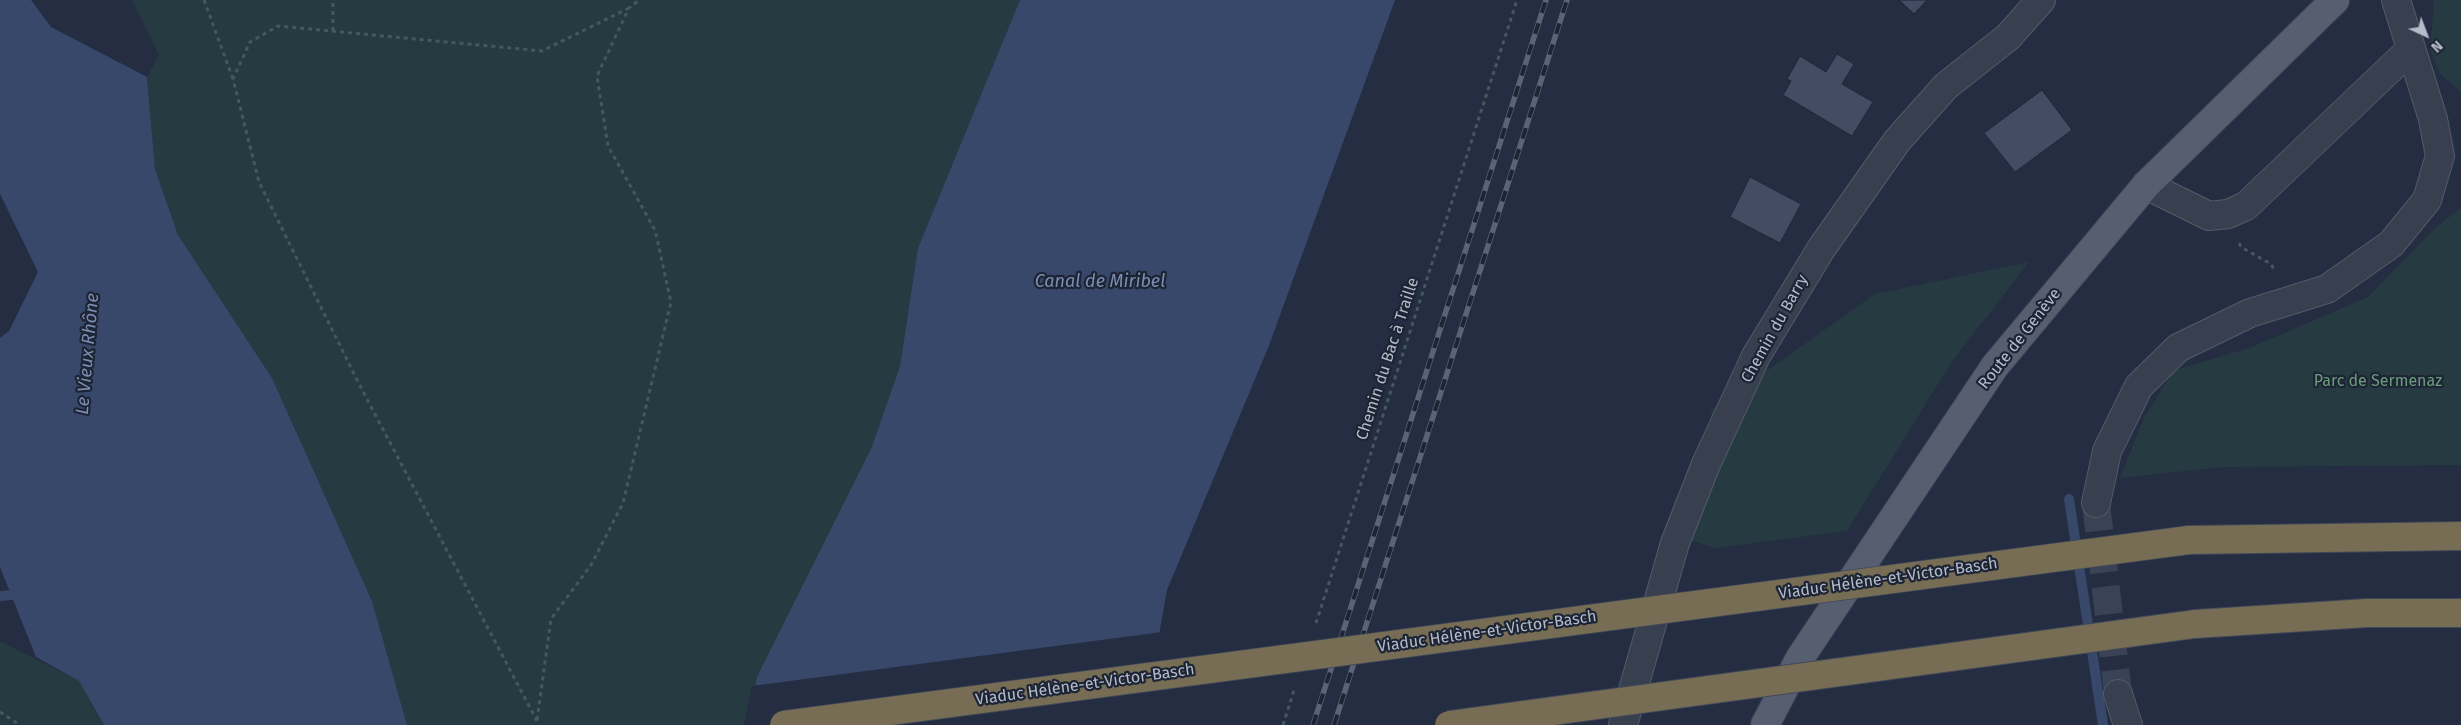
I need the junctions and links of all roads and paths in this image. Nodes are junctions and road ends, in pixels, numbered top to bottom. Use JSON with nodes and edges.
{"nodes":[{"id":1,"x":204,"y":0,"type":"edge"},
{"id":2,"x":333,"y":0,"type":"edge"},
{"id":3,"x":639,"y":0,"type":"edge"},
{"id":4,"x":1517,"y":0,"type":"edge"},
{"id":5,"x":2041,"y":0,"type":"edge"},
{"id":6,"x":2335,"y":0,"type":"edge"},
{"id":7,"x":2396,"y":0,"type":"edge"},
{"id":8,"x":629,"y":8,"type":"junction"},
{"id":9,"x":333,"y":31,"type":"junction"},
{"id":10,"x":2411,"y":49,"type":"junction"},
{"id":11,"x":233,"y":79,"type":"junction"},
{"id":12,"x":2450,"y":154,"type":"edge"},
{"id":13,"x":2146,"y":185,"type":"junction"},
{"id":14,"x":2228,"y":214,"type":"junction"},
{"id":15,"x":2290,"y":301,"type":"junction"},
{"id":16,"x":2096,"y":503,"type":"tunnel mouth"},
{"id":17,"x":2461,"y":536,"type":"edge"},
{"id":18,"x":2461,"y":613,"type":"edge"},
{"id":19,"x":1313,"y":631,"type":"dead end"},
{"id":20,"x":1295,"y":687,"type":"dead end"},
{"id":21,"x":2118,"y":694,"type":"tunnel mouth"},
{"id":22,"x":0,"y":712,"type":"edge"},
{"id":23,"x":20,"y":725,"type":"edge"},
{"id":24,"x":784,"y":725,"type":"edge"},
{"id":25,"x":1283,"y":725,"type":"edge"},
{"id":26,"x":1449,"y":725,"type":"edge"},
{"id":27,"x":1622,"y":725,"type":"edge"},
{"id":28,"x":1765,"y":725,"type":"edge"},
{"id":29,"x":2128,"y":725,"type":"edge"}],
"edges":[{"from":1,"to":11,"type":"path"},
{"from":2,"to":9,"type":"path"},
{"from":3,"to":8,"type":"path"},
{"from":4,"to":19,"type":"path","name":"Chemin du Bac à Traille"},
{"from":5,"to":27,"type":"street","name":"Chemin du Barry"},
{"from":6,"to":13,"type":"main road","name":"Route de Genève"},
{"from":7,"to":10,"type":"street"},
{"from":8,"to":9,"type":"path"},
{"from":8,"to":11,"type":"path"},
{"from":9,"to":11,"type":"path"},
{"from":10,"to":12,"type":"street"},
{"from":10,"to":14,"type":"street"},
{"from":12,"to":15,"type":"street"},
{"from":13,"to":14,"type":"street"},
{"from":13,"to":28,"type":"main road","name":"Route de Genève"},
{"from":14,"to":15,"type":"path"},
{"from":15,"to":16,"type":"street"},
{"from":17,"to":24,"type":"highway","name":"Viaduc Hélène-et-Victor-Basch","bridge":true},
{"from":18,"to":26,"type":"highway","bridge":true},
{"from":20,"to":25,"type":"path"},
{"from":21,"to":29,"type":"street"},
{"from":22,"to":23,"type":"path"}]}
